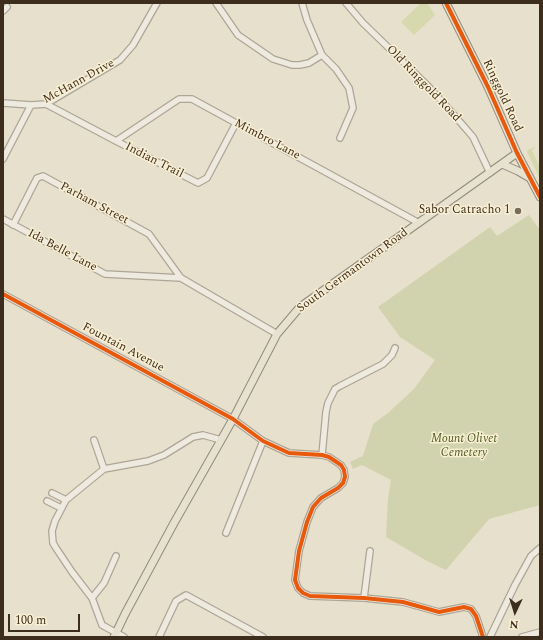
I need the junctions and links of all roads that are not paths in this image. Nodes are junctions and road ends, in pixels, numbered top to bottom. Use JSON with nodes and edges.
{"nodes":[{"id":1,"x":157,"y":3,"type":"edge"},
{"id":2,"x":216,"y":3,"type":"edge"},
{"id":3,"x":302,"y":3,"type":"edge"},
{"id":4,"x":346,"y":3,"type":"edge"},
{"id":5,"x":446,"y":3,"type":"edge"},
{"id":6,"x":322,"y":55,"type":"junction"},
{"id":7,"x":3,"y":103,"type":"edge"},
{"id":8,"x":46,"y":104,"type":"junction"},
{"id":9,"x":31,"y":106,"type":"junction"},
{"id":10,"x":236,"y":123,"type":"junction"},
{"id":11,"x":340,"y":138,"type":"dead end"},
{"id":12,"x":116,"y":141,"type":"junction"},
{"id":13,"x":517,"y":153,"type":"junction"},
{"id":14,"x":3,"y":159,"type":"edge"},
{"id":15,"x":502,"y":164,"type":"junction"},
{"id":16,"x":490,"y":173,"type":"junction"},
{"id":17,"x":531,"y":179,"type":"junction"},
{"id":18,"x":540,"y":198,"type":"edge"},
{"id":19,"x":3,"y":219,"type":"edge"},
{"id":20,"x":419,"y":222,"type":"junction"},
{"id":21,"x":13,"y":225,"type":"junction"},
{"id":22,"x":181,"y":278,"type":"junction"},
{"id":23,"x":3,"y":294,"type":"edge"},
{"id":24,"x":276,"y":334,"type":"junction"},
{"id":25,"x":395,"y":348,"type":"dead end"},
{"id":26,"x":233,"y":419,"type":"junction"},
{"id":27,"x":94,"y":440,"type":"dead end"},
{"id":28,"x":221,"y":440,"type":"junction"},
{"id":29,"x":263,"y":441,"type":"junction"},
{"id":30,"x":322,"y":456,"type":"junction"},
{"id":31,"x":104,"y":469,"type":"junction"},
{"id":32,"x":52,"y":493,"type":"dead end"},
{"id":33,"x":66,"y":500,"type":"junction"},
{"id":34,"x":47,"y":502,"type":"dead end"},
{"id":35,"x":61,"y":508,"type":"junction"},
{"id":36,"x":226,"y":533,"type":"dead end"},
{"id":37,"x":540,"y":548,"type":"edge"},
{"id":38,"x":370,"y":551,"type":"dead end"},
{"id":39,"x":116,"y":556,"type":"dead end"},
{"id":40,"x":92,"y":598,"type":"junction"},
{"id":41,"x":364,"y":598,"type":"junction"},
{"id":42,"x":540,"y":632,"type":"edge"},
{"id":43,"x":115,"y":635,"type":"edge"},
{"id":44,"x":124,"y":637,"type":"edge"},
{"id":45,"x":159,"y":637,"type":"edge"},
{"id":46,"x":264,"y":637,"type":"edge"},
{"id":47,"x":483,"y":637,"type":"edge"},
{"id":48,"x":490,"y":637,"type":"edge"},
{"id":49,"x":525,"y":637,"type":"edge"}],
"edges":[{"from":1,"to":8,"type":"street","name":"McHann Drive"},
{"from":2,"to":6,"type":"street"},
{"from":3,"to":6,"type":"street"},
{"from":4,"to":16,"type":"street","name":"Old Ringgold Road"},
{"from":5,"to":13,"type":"main road","name":"Ringgold Road"},
{"from":6,"to":11,"type":"street"},
{"from":7,"to":9,"type":"street"},
{"from":8,"to":9,"type":"street","name":"McHann Drive"},
{"from":8,"to":12,"type":"street","name":"Indian Trail"},
{"from":9,"to":14,"type":"street","name":"McHann Drive"},
{"from":10,"to":12,"type":"street","name":"Mimbro Lane"},
{"from":10,"to":12,"type":"street","name":"Indian Trail"},
{"from":10,"to":20,"type":"street","name":"Mimbro Lane"},
{"from":13,"to":15,"type":"main road","name":"South Germantown Road"},
{"from":13,"to":17,"type":"main road","name":"Ringgold Road"},
{"from":15,"to":16,"type":"main road","name":"South Germantown Road"},
{"from":15,"to":17,"type":"main road"},
{"from":16,"to":20,"type":"main road","name":"South Germantown Road"},
{"from":17,"to":18,"type":"main road","name":"Ringgold Road"},
{"from":19,"to":21,"type":"street","name":"Ida Belle Lane"},
{"from":20,"to":24,"type":"main road","name":"South Germantown Road"},
{"from":21,"to":22,"type":"street","name":"Ida Belle Lane"},
{"from":21,"to":22,"type":"street","name":"Parham Street"},
{"from":22,"to":24,"type":"street","name":"Ida Belle Lane"},
{"from":23,"to":26,"type":"street","name":"Fountain Avenue"},
{"from":24,"to":26,"type":"main road","name":"South Germantown Road"},
{"from":25,"to":30,"type":"street"},
{"from":26,"to":28,"type":"main road","name":"South Germantown Road"},
{"from":26,"to":29,"type":"street","name":"Fountain Avenue"},
{"from":27,"to":31,"type":"street"},
{"from":28,"to":31,"type":"street"},
{"from":28,"to":43,"type":"main road","name":"South Germantown Road"},
{"from":29,"to":30,"type":"street","name":"Fountain Avenue"},
{"from":29,"to":36,"type":"street"},
{"from":30,"to":41,"type":"street","name":"Fountain Avenue"},
{"from":31,"to":33,"type":"street"},
{"from":32,"to":33,"type":"street"},
{"from":33,"to":35,"type":"street"},
{"from":34,"to":35,"type":"street"},
{"from":35,"to":40,"type":"street"},
{"from":37,"to":48,"type":"street"},
{"from":38,"to":41,"type":"street"},
{"from":39,"to":40,"type":"street"},
{"from":40,"to":43,"type":"street"},
{"from":41,"to":47,"type":"street"},
{"from":42,"to":49,"type":"street"},
{"from":43,"to":44,"type":"street"},
{"from":45,"to":46,"type":"street"}]}
